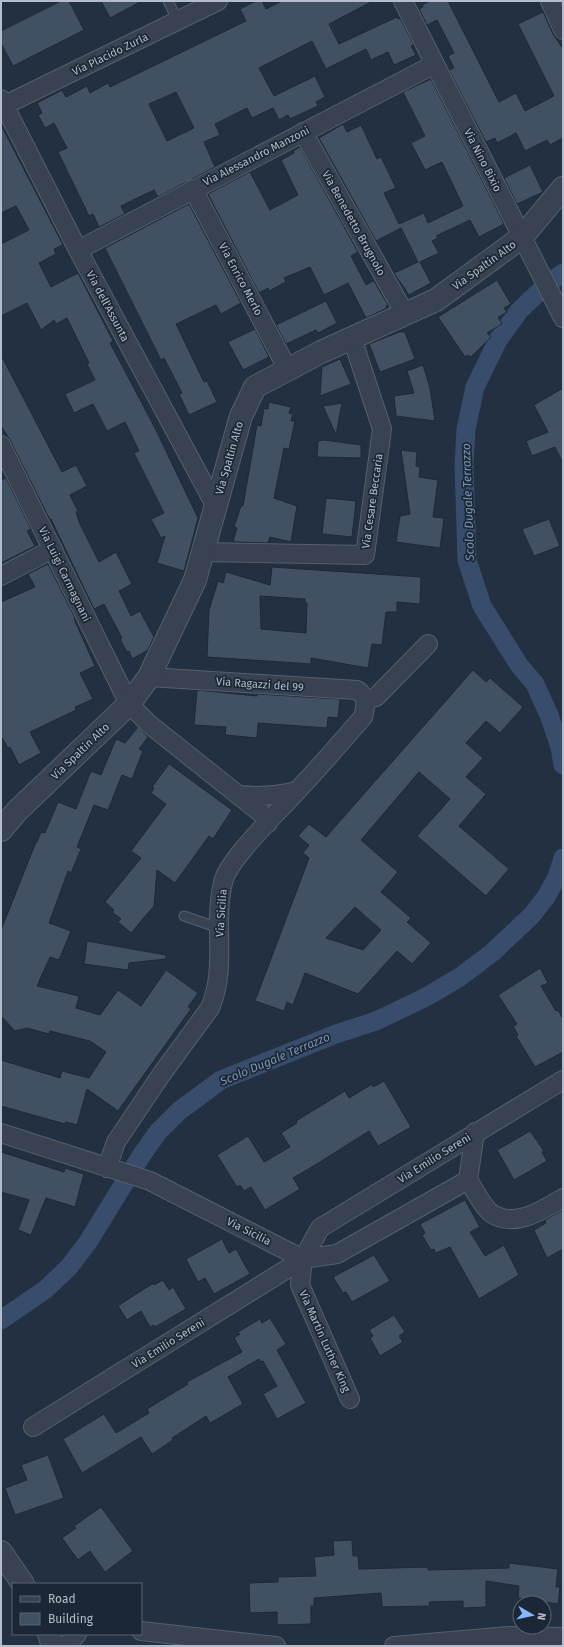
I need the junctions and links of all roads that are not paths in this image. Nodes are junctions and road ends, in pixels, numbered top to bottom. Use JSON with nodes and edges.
{"nodes":[{"id":1,"x":168,"y":1,"type":"edge"},
{"id":2,"x":218,"y":1,"type":"edge"},
{"id":3,"x":550,"y":1,"type":"edge"},
{"id":4,"x":408,"y":2,"type":"edge"},
{"id":5,"x":178,"y":21,"type":"junction"},
{"id":6,"x":563,"y":30,"type":"edge"},
{"id":7,"x":435,"y":64,"type":"junction"},
{"id":8,"x":2,"y":104,"type":"edge"},
{"id":9,"x":303,"y":132,"type":"junction"},
{"id":10,"x":563,"y":188,"type":"edge"},
{"id":11,"x":193,"y":189,"type":"junction"},
{"id":12,"x":522,"y":237,"type":"junction"},
{"id":13,"x":78,"y":250,"type":"junction"},
{"id":14,"x":405,"y":314,"type":"junction"},
{"id":15,"x":563,"y":318,"type":"edge"},
{"id":16,"x":352,"y":338,"type":"junction"},
{"id":17,"x":288,"y":370,"type":"junction"},
{"id":18,"x":1,"y":445,"type":"edge"},
{"id":19,"x":215,"y":506,"type":"junction"},
{"id":20,"x":53,"y":549,"type":"junction"},
{"id":21,"x":203,"y":552,"type":"junction"},
{"id":22,"x":1,"y":576,"type":"edge"},
{"id":23,"x":428,"y":644,"type":"dead end"},
{"id":24,"x":150,"y":677,"type":"junction"},
{"id":25,"x":366,"y":700,"type":"junction"},
{"id":26,"x":129,"y":704,"type":"junction"},
{"id":27,"x":297,"y":791,"type":"junction"},
{"id":28,"x":238,"y":795,"type":"junction"},
{"id":29,"x":268,"y":823,"type":"junction"},
{"id":30,"x":1,"y":830,"type":"edge"},
{"id":31,"x":184,"y":916,"type":"dead end"},
{"id":32,"x":219,"y":928,"type":"junction"},
{"id":33,"x":563,"y":1080,"type":"edge"},
{"id":34,"x":475,"y":1132,"type":"junction"},
{"id":35,"x":1,"y":1133,"type":"edge"},
{"id":36,"x":112,"y":1170,"type":"junction"},
{"id":37,"x":468,"y":1180,"type":"junction"},
{"id":38,"x":563,"y":1198,"type":"edge"},
{"id":39,"x":303,"y":1259,"type":"junction"},
{"id":40,"x":350,"y":1399,"type":"dead end"},
{"id":41,"x":34,"y":1427,"type":"dead end"},
{"id":42,"x":1,"y":1552,"type":"edge"},
{"id":43,"x":22,"y":1583,"type":"edge"},
{"id":44,"x":142,"y":1632,"type":"edge"},
{"id":45,"x":48,"y":1635,"type":"edge"},
{"id":46,"x":76,"y":1635,"type":"edge"},
{"id":47,"x":563,"y":1637,"type":"edge"},
{"id":48,"x":53,"y":1646,"type":"edge"},
{"id":49,"x":66,"y":1646,"type":"edge"},
{"id":50,"x":276,"y":1646,"type":"edge"},
{"id":51,"x":394,"y":1646,"type":"edge"}],
"edges":[{"from":1,"to":5,"type":"lane"},
{"from":2,"to":5,"type":"street","name":"Via Placido Zurla"},
{"from":3,"to":6,"type":"street"},
{"from":4,"to":7,"type":"street","name":"Via Nino Bixio"},
{"from":5,"to":8,"type":"street","name":"Via Placido Zurla"},
{"from":7,"to":9,"type":"street","name":"Via Alessandro Manzoni"},
{"from":7,"to":12,"type":"street","name":"Via Nino Bixio"},
{"from":8,"to":13,"type":"street","name":"Via dell'Assunta"},
{"from":9,"to":11,"type":"street","name":"Via Alessandro Manzoni"},
{"from":9,"to":14,"type":"street","name":"Via Benedetto Brugnolo"},
{"from":10,"to":12,"type":"street","name":"Via Spaltin Alto"},
{"from":11,"to":13,"type":"street","name":"Via Alessandro Manzoni"},
{"from":11,"to":17,"type":"street","name":"Via Enrico Merlo"},
{"from":12,"to":14,"type":"street","name":"Via Spaltin Alto"},
{"from":12,"to":15,"type":"street","name":"Via Nino Bixio"},
{"from":13,"to":19,"type":"street","name":"Via dell'Assunta"},
{"from":14,"to":16,"type":"street","name":"Via Spaltin Alto"},
{"from":16,"to":17,"type":"street","name":"Via Spaltin Alto"},
{"from":16,"to":21,"type":"street","name":"Via Cesare Beccaria"},
{"from":17,"to":19,"type":"street","name":"Via Spaltin Alto"},
{"from":18,"to":20,"type":"street","name":"Via Luigi Carmagnani"},
{"from":19,"to":21,"type":"street","name":"Via Spaltin Alto"},
{"from":20,"to":22,"type":"street"},
{"from":20,"to":26,"type":"street","name":"Via Luigi Carmagnani"},
{"from":21,"to":24,"type":"street","name":"Via Spaltin Alto"},
{"from":23,"to":25,"type":"street"},
{"from":24,"to":25,"type":"street","name":"Via Ragazzi del 99"},
{"from":24,"to":26,"type":"street","name":"Via Spaltin Alto"},
{"from":25,"to":27,"type":"street"},
{"from":26,"to":28,"type":"street"},
{"from":26,"to":30,"type":"street","name":"Via Spaltin Alto"},
{"from":27,"to":28,"type":"street"},
{"from":27,"to":29,"type":"street"},
{"from":28,"to":29,"type":"street"},
{"from":29,"to":32,"type":"street","name":"Via Sicilia"},
{"from":31,"to":32,"type":"lane"},
{"from":32,"to":36,"type":"street","name":"Via Sicilia"},
{"from":33,"to":34,"type":"street","name":"Via Emilio Sereni"},
{"from":34,"to":37,"type":"street","name":"Via Emilio Sereni"},
{"from":34,"to":39,"type":"street","name":"Via Emilio Sereni"},
{"from":35,"to":36,"type":"street","name":"Via Sicilia"},
{"from":36,"to":39,"type":"street","name":"Via Sicilia"},
{"from":37,"to":38,"type":"street"},
{"from":37,"to":39,"type":"street","name":"Via Emilio Sereni"},
{"from":39,"to":40,"type":"street","name":"Via Martin Luther King"},
{"from":39,"to":41,"type":"street","name":"Via Emilio Sereni"},
{"from":42,"to":43,"type":"street"},
{"from":44,"to":50,"type":"street"},
{"from":45,"to":48,"type":"street"},
{"from":46,"to":49,"type":"street"},
{"from":47,"to":51,"type":"street"}]}
